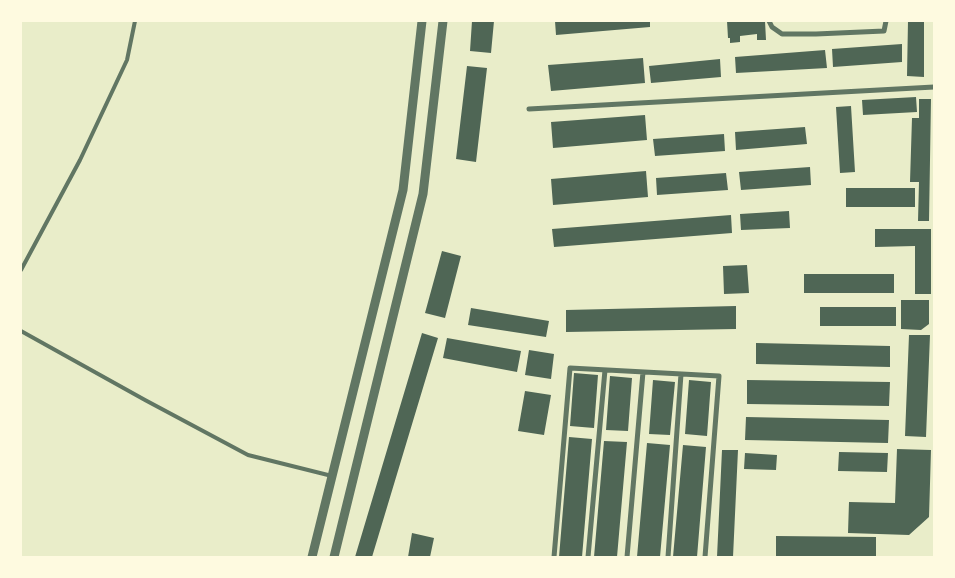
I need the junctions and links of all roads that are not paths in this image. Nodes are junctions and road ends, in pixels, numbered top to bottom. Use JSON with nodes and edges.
{"nodes":[{"id":1,"x":135,"y":21,"type":"edge"},
{"id":2,"x":422,"y":21,"type":"edge"},
{"id":3,"x":443,"y":21,"type":"edge"},
{"id":4,"x":769,"y":21,"type":"edge"},
{"id":5,"x":886,"y":21,"type":"edge"},
{"id":6,"x":934,"y":87,"type":"edge"},
{"id":7,"x":529,"y":109,"type":"dead end"},
{"id":8,"x":21,"y":270,"type":"edge"},
{"id":9,"x":21,"y":331,"type":"edge"},
{"id":10,"x":605,"y":370,"type":"junction"},
{"id":11,"x":643,"y":372,"type":"junction"},
{"id":12,"x":682,"y":374,"type":"junction"},
{"id":13,"x":332,"y":476,"type":"junction"},
{"id":14,"x":312,"y":557,"type":"edge"},
{"id":15,"x":334,"y":557,"type":"edge"},
{"id":16,"x":554,"y":557,"type":"edge"},
{"id":17,"x":588,"y":557,"type":"edge"},
{"id":18,"x":627,"y":557,"type":"edge"},
{"id":19,"x":668,"y":557,"type":"edge"},
{"id":20,"x":705,"y":557,"type":"edge"}],
"edges":[{"from":1,"to":8,"type":"lane"},
{"from":2,"to":13,"type":"street"},
{"from":3,"to":15,"type":"street"},
{"from":4,"to":5,"type":"street"},
{"from":6,"to":7,"type":"street"},
{"from":9,"to":13,"type":"lane"},
{"from":10,"to":11,"type":"street"},
{"from":10,"to":16,"type":"street"},
{"from":10,"to":17,"type":"street"},
{"from":11,"to":12,"type":"street"},
{"from":11,"to":18,"type":"street"},
{"from":12,"to":19,"type":"street"},
{"from":12,"to":20,"type":"street"},
{"from":13,"to":14,"type":"street"}]}
